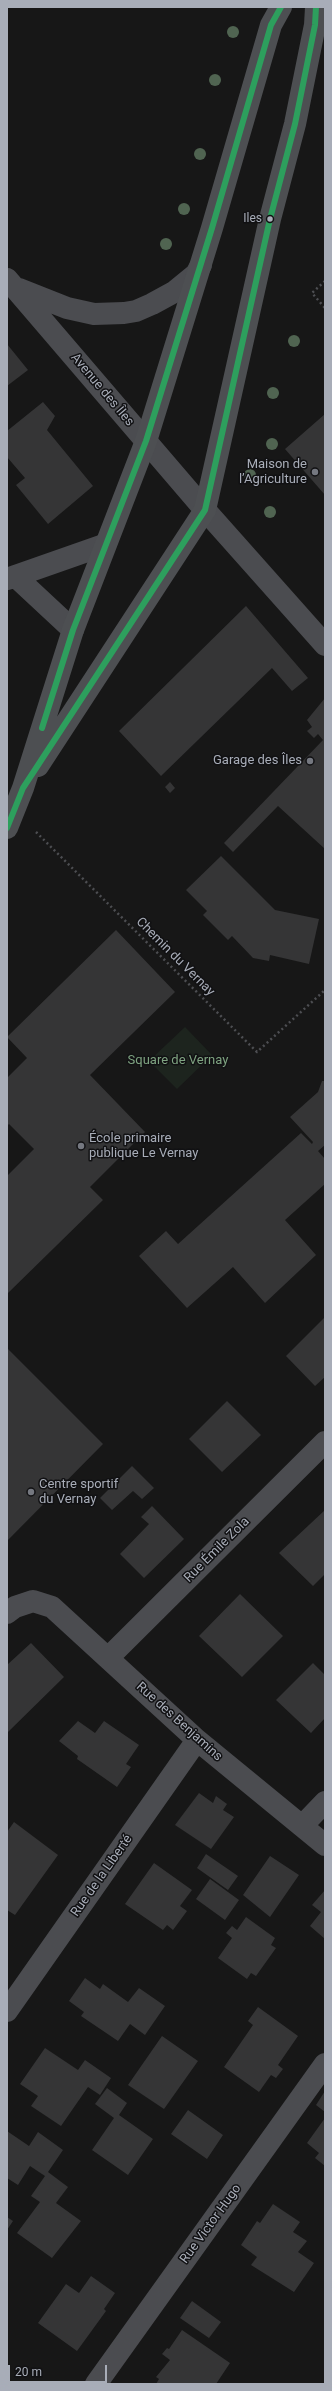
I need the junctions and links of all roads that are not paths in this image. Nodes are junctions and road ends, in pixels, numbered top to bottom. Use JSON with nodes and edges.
{"nodes":[{"id":1,"x":281,"y":7,"type":"edge"},
{"id":2,"x":316,"y":7,"type":"edge"},
{"id":3,"x":201,"y":265,"type":"junction"},
{"id":4,"x":10,"y":282,"type":"edge"},
{"id":5,"x":146,"y":441,"type":"junction"},
{"id":6,"x":205,"y":510,"type":"junction"},
{"id":7,"x":104,"y":545,"type":"junction"},
{"id":8,"x":11,"y":577,"type":"edge"},
{"id":9,"x":73,"y":630,"type":"junction"},
{"id":10,"x":325,"y":645,"type":"edge"},
{"id":11,"x":23,"y":788,"type":"junction"},
{"id":12,"x":10,"y":819,"type":"edge"},
{"id":13,"x":325,"y":1442,"type":"edge"},
{"id":14,"x":7,"y":1613,"type":"edge"},
{"id":15,"x":108,"y":1658,"type":"junction"},
{"id":16,"x":197,"y":1740,"type":"junction"},
{"id":17,"x":325,"y":1802,"type":"edge"},
{"id":18,"x":302,"y":1826,"type":"junction"},
{"id":19,"x":325,"y":1845,"type":"edge"},
{"id":20,"x":7,"y":2011,"type":"edge"},
{"id":21,"x":325,"y":2064,"type":"edge"},
{"id":22,"x":96,"y":2384,"type":"edge"}],
"edges":[{"from":1,"to":3,"type":"main road"},
{"from":2,"to":6,"type":"main road"},
{"from":3,"to":4,"type":"street"},
{"from":3,"to":5,"type":"main road"},
{"from":4,"to":5,"type":"street","name":"Avenue des Îles"},
{"from":5,"to":6,"type":"street","name":"Avenue des Îles"},
{"from":5,"to":7,"type":"main road"},
{"from":6,"to":10,"type":"street","name":"Avenue des Îles"},
{"from":6,"to":11,"type":"main road"},
{"from":7,"to":8,"type":"street"},
{"from":7,"to":9,"type":"main road"},
{"from":8,"to":9,"type":"street"},
{"from":9,"to":11,"type":"main road"},
{"from":11,"to":12,"type":"main road"},
{"from":13,"to":15,"type":"street","name":"Rue Émile Zola"},
{"from":14,"to":15,"type":"street","name":"Rue des Benjamins"},
{"from":15,"to":16,"type":"street","name":"Rue des Benjamins"},
{"from":16,"to":18,"type":"street","name":"Rue des Benjamins"},
{"from":16,"to":20,"type":"street","name":"Rue de la Liberté"},
{"from":17,"to":18,"type":"street"},
{"from":18,"to":19,"type":"street","name":"Rue des Benjamins"},
{"from":21,"to":22,"type":"street","name":"Rue Victor Hugo"}]}
